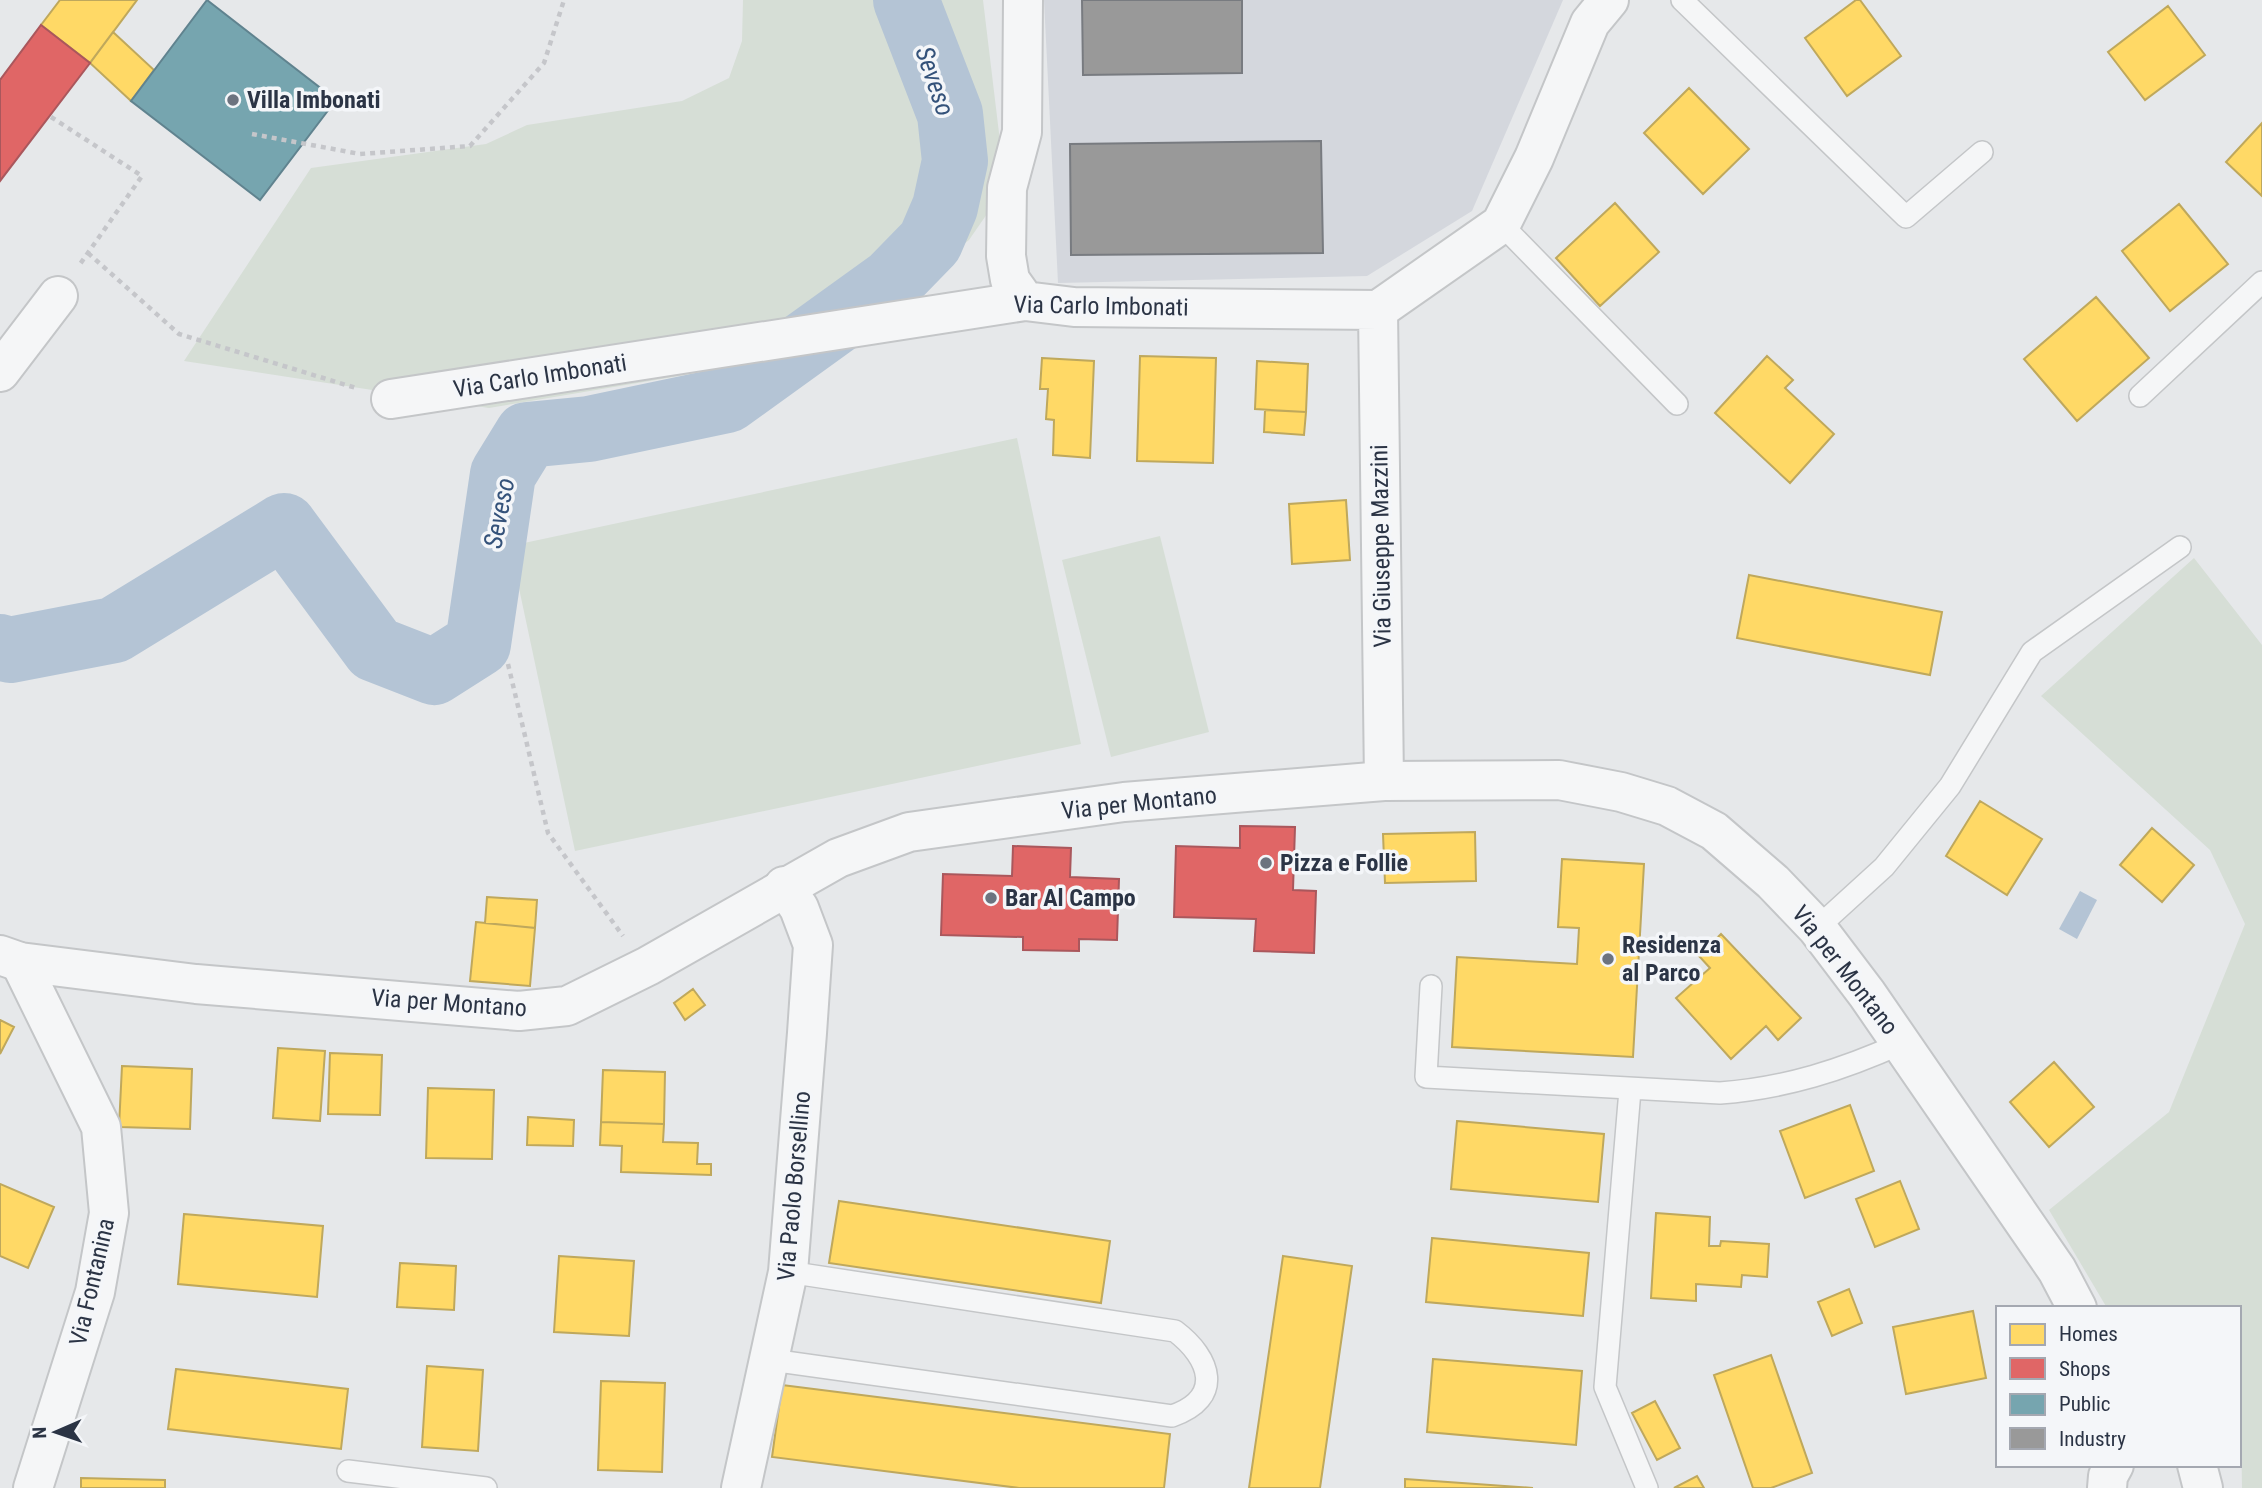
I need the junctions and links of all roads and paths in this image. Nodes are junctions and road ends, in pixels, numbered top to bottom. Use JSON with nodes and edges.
{"nodes":[{"id":1,"x":564,"y":0,"type":"edge"},
{"id":2,"x":1023,"y":0,"type":"edge"},
{"id":3,"x":1609,"y":0,"type":"edge"},
{"id":4,"x":1682,"y":0,"type":"edge"},
{"id":5,"x":51,"y":117,"type":"dead end"},
{"id":6,"x":252,"y":134,"type":"dead end"},
{"id":7,"x":1982,"y":152,"type":"dead end"},
{"id":8,"x":1501,"y":224,"type":"junction"},
{"id":9,"x":88,"y":253,"type":"junction"},
{"id":10,"x":2262,"y":282,"type":"edge"},
{"id":11,"x":58,"y":296,"type":"joint"},
{"id":12,"x":1026,"y":300,"type":"junction"},
{"id":13,"x":1378,"y":310,"type":"junction"},
{"id":14,"x":0,"y":372,"type":"edge"},
{"id":15,"x":2140,"y":396,"type":"dead end"},
{"id":16,"x":391,"y":399,"type":"joint"},
{"id":17,"x":1677,"y":404,"type":"dead end"},
{"id":18,"x":2180,"y":547,"type":"dead end"},
{"id":19,"x":508,"y":664,"type":"dead end"},
{"id":20,"x":1384,"y":781,"type":"junction"},
{"id":21,"x":784,"y":886,"type":"junction"},
{"id":22,"x":1817,"y":928,"type":"junction"},
{"id":23,"x":10,"y":959,"type":"edge"},
{"id":24,"x":648,"y":966,"type":"junction"},
{"id":25,"x":1431,"y":986,"type":"dead end"},
{"id":26,"x":1902,"y":1043,"type":"junction"},
{"id":27,"x":1630,"y":1090,"type":"junction"},
{"id":28,"x":788,"y":1272,"type":"junction"},
{"id":29,"x":2076,"y":1306,"type":"edge"},
{"id":30,"x":771,"y":1360,"type":"junction"},
{"id":31,"x":2113,"y":1467,"type":"edge"},
{"id":32,"x":2198,"y":1467,"type":"edge"},
{"id":33,"x":348,"y":1471,"type":"dead end"},
{"id":34,"x":33,"y":1488,"type":"edge"},
{"id":35,"x":486,"y":1488,"type":"edge"},
{"id":36,"x":741,"y":1488,"type":"edge"},
{"id":37,"x":1647,"y":1488,"type":"edge"},
{"id":38,"x":2107,"y":1488,"type":"edge"},
{"id":39,"x":2203,"y":1488,"type":"edge"}],
"edges":[{"from":1,"to":6,"type":"path"},
{"from":2,"to":12,"type":"street"},
{"from":3,"to":8,"type":"street"},
{"from":4,"to":7,"type":"lane"},
{"from":5,"to":9,"type":"path"},
{"from":8,"to":13,"type":"street"},
{"from":8,"to":17,"type":"lane"},
{"from":9,"to":11,"type":"path"},
{"from":9,"to":16,"type":"path"},
{"from":10,"to":15,"type":"lane"},
{"from":11,"to":14,"type":"street"},
{"from":12,"to":13,"type":"street","name":"Via Carlo Imbonati"},
{"from":12,"to":16,"type":"street","name":"Via Carlo Imbonati"},
{"from":13,"to":20,"type":"street","name":"Via Giuseppe Mazzini"},
{"from":18,"to":22,"type":"lane"},
{"from":19,"to":24,"type":"path"},
{"from":20,"to":21,"type":"street","name":"Via per Montano"},
{"from":20,"to":22,"type":"street","name":"Via per Montano"},
{"from":21,"to":24,"type":"street","name":"Via per Montano"},
{"from":21,"to":28,"type":"street","name":"Via Paolo Borsellino"},
{"from":22,"to":26,"type":"street","name":"Via per Montano"},
{"from":23,"to":24,"type":"street","name":"Via per Montano"},
{"from":23,"to":34,"type":"street","name":"Via Fontanina"},
{"from":25,"to":27,"type":"lane"},
{"from":26,"to":27,"type":"lane"},
{"from":26,"to":29,"type":"street","name":"Via per Montano"},
{"from":27,"to":37,"type":"lane"},
{"from":28,"to":30,"type":"street","name":"Via Paolo Borsellino"},
{"from":28,"to":30,"type":"lane"},
{"from":30,"to":36,"type":"street","name":"Via Paolo Borsellino"},
{"from":31,"to":38,"type":"street"},
{"from":32,"to":39,"type":"street"},
{"from":33,"to":35,"type":"lane"}]}
